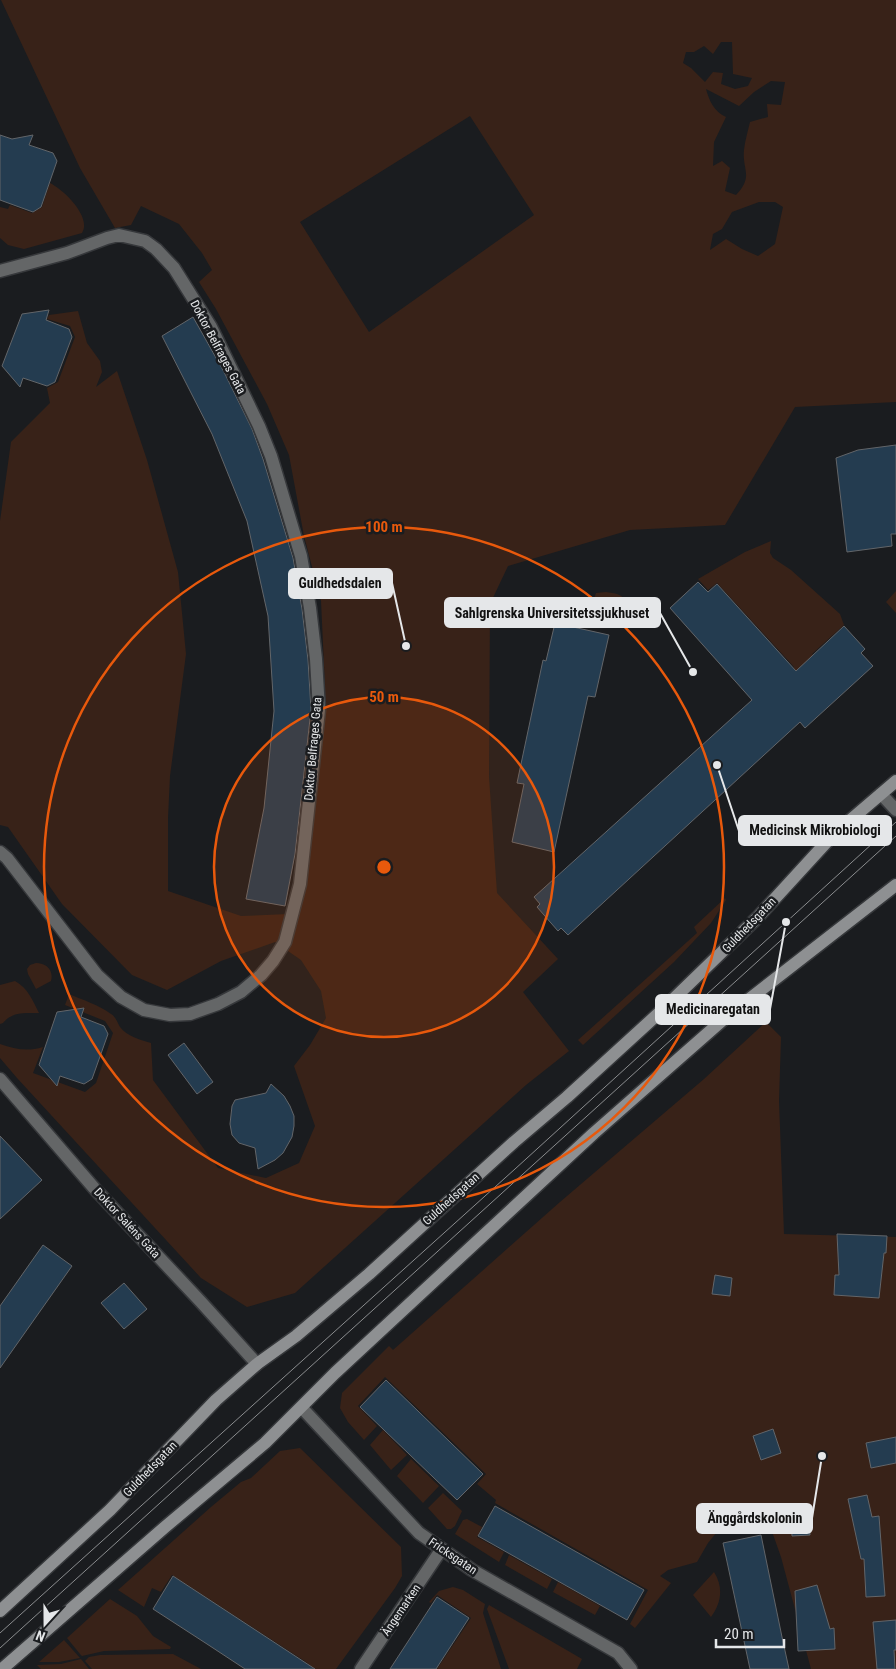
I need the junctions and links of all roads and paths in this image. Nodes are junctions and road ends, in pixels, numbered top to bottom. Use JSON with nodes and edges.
{"nodes":[{"id":1,"x":0,"y":271,"type":"edge"},
{"id":2,"x":896,"y":781,"type":"edge"},
{"id":3,"x":881,"y":794,"type":"junction"},
{"id":4,"x":896,"y":810,"type":"edge"},
{"id":5,"x":0,"y":852,"type":"edge"},
{"id":6,"x":896,"y":885,"type":"edge"},
{"id":7,"x":0,"y":1080,"type":"edge"},
{"id":8,"x":256,"y":1364,"type":"junction"},
{"id":9,"x":302,"y":1408,"type":"junction"},
{"id":10,"x":441,"y":1550,"type":"junction"},
{"id":11,"x":0,"y":1611,"type":"edge"},
{"id":12,"x":2,"y":1669,"type":"edge"},
{"id":13,"x":361,"y":1669,"type":"edge"},
{"id":14,"x":631,"y":1669,"type":"edge"}],
"edges":[{"from":1,"to":5,"type":"street","name":"Doktor Belfrages Gata"},
{"from":2,"to":3,"type":"street","name":"Guldhedsgatan"},
{"from":3,"to":4,"type":"street"},
{"from":3,"to":8,"type":"street","name":"Guldhedsgatan"},
{"from":6,"to":9,"type":"street"},
{"from":7,"to":8,"type":"street","name":"Doktor Saléns Gata"},
{"from":8,"to":11,"type":"street","name":"Guldhedsgatan"},
{"from":9,"to":10,"type":"street","name":"Fricksgatan"},
{"from":9,"to":12,"type":"street"},
{"from":10,"to":13,"type":"street","name":"Ängemarken"},
{"from":10,"to":14,"type":"street","name":"Fricksgatan"}]}
